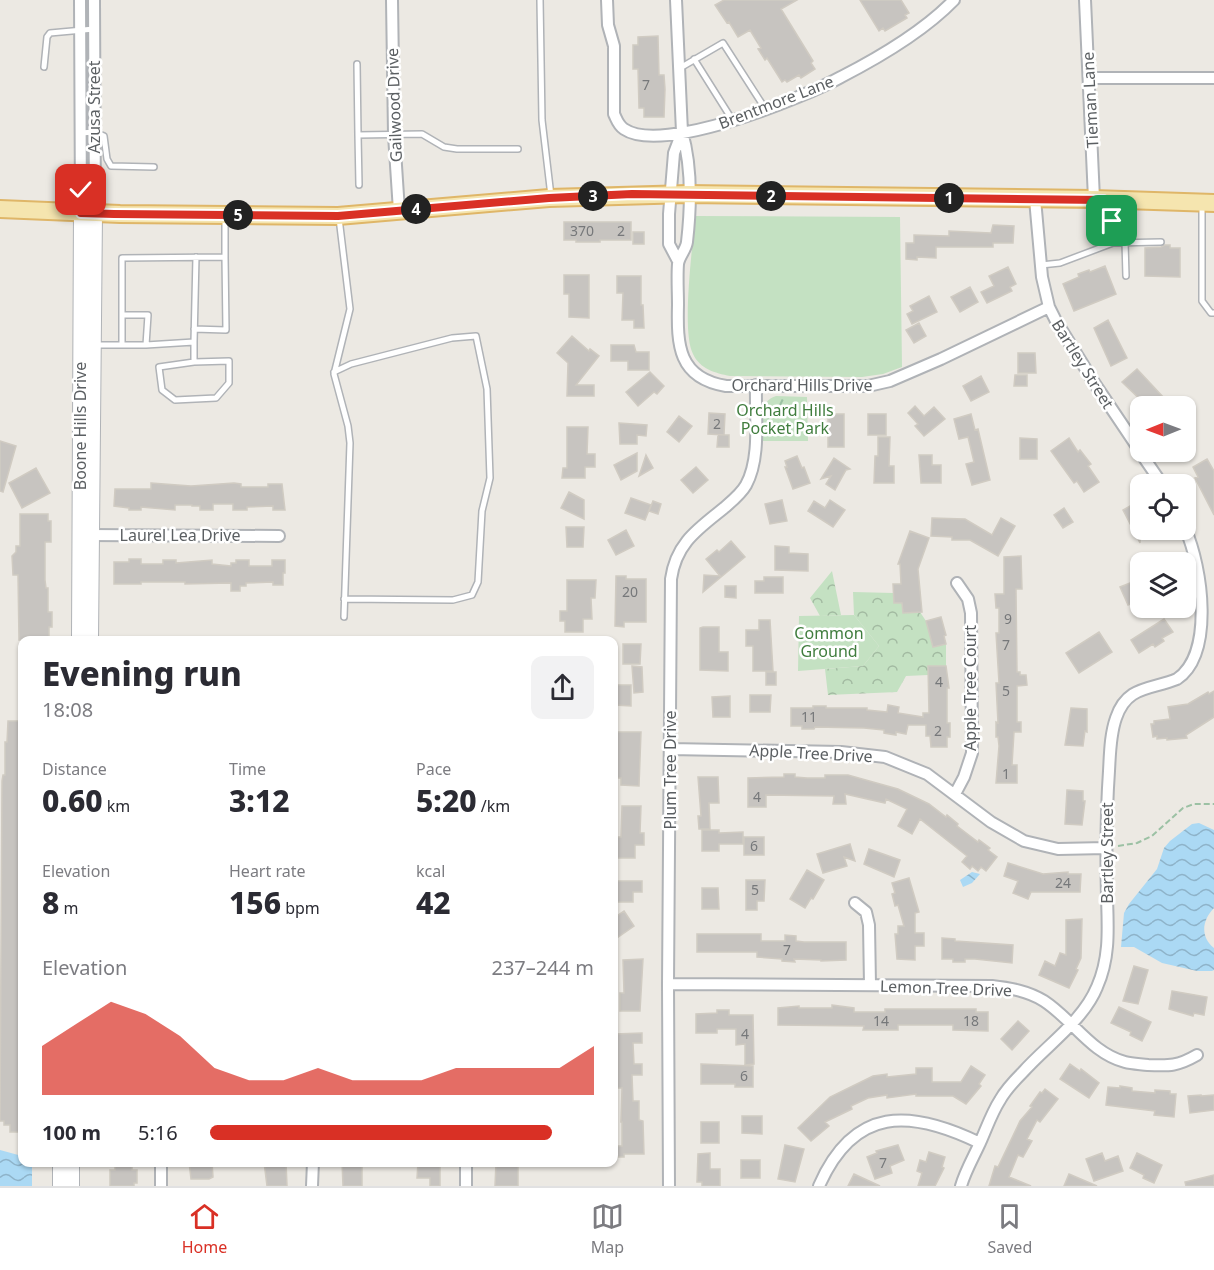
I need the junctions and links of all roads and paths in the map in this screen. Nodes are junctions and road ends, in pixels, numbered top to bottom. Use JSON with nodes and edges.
{"nodes":[{"id":1,"x":80,"y":0,"type":"edge"},
{"id":2,"x":94,"y":0,"type":"edge"},
{"id":3,"x":392,"y":0,"type":"edge"},
{"id":4,"x":540,"y":0,"type":"edge"},
{"id":5,"x":607,"y":0,"type":"edge"},
{"id":6,"x":676,"y":0,"type":"edge"},
{"id":7,"x":954,"y":0,"type":"edge"},
{"id":8,"x":1085,"y":0,"type":"edge"},
{"id":9,"x":94,"y":29,"type":"junction"},
{"id":10,"x":80,"y":30,"type":"junction"},
{"id":11,"x":694,"y":59,"type":"junction"},
{"id":12,"x":357,"y":64,"type":"dead end"},
{"id":13,"x":44,"y":67,"type":"dead end"},
{"id":14,"x":680,"y":68,"type":"junction"},
{"id":15,"x":1089,"y":78,"type":"junction"},
{"id":16,"x":1214,"y":78,"type":"edge"},
{"id":17,"x":766,"y":110,"type":"junction"},
{"id":18,"x":733,"y":121,"type":"junction"},
{"id":19,"x":94,"y":132,"type":"junction"},
{"id":20,"x":682,"y":132,"type":"junction"},
{"id":21,"x":81,"y":133,"type":"junction"},
{"id":22,"x":358,"y":135,"type":"junction"},
{"id":23,"x":394,"y":135,"type":"junction"},
{"id":24,"x":518,"y":149,"type":"dead end"},
{"id":25,"x":154,"y":167,"type":"dead end"},
{"id":26,"x":359,"y":185,"type":"dead end"},
{"id":27,"x":688,"y":194,"type":"junction"},
{"id":28,"x":671,"y":195,"type":"junction"},
{"id":29,"x":551,"y":198,"type":"junction"},
{"id":30,"x":1035,"y":199,"type":"junction"},
{"id":31,"x":1098,"y":199,"type":"junction"},
{"id":32,"x":1122,"y":200,"type":"junction"},
{"id":33,"x":1208,"y":203,"type":"edge"},
{"id":34,"x":0,"y":208,"type":"edge"},
{"id":35,"x":399,"y":211,"type":"junction"},
{"id":36,"x":88,"y":213,"type":"junction"},
{"id":37,"x":225,"y":215,"type":"junction"},
{"id":38,"x":338,"y":216,"type":"junction"},
{"id":39,"x":1114,"y":223,"type":"junction"},
{"id":40,"x":1161,"y":242,"type":"dead end"},
{"id":41,"x":1113,"y":243,"type":"junction"},
{"id":42,"x":1125,"y":243,"type":"junction"},
{"id":43,"x":196,"y":257,"type":"junction"},
{"id":44,"x":225,"y":257,"type":"junction"},
{"id":45,"x":678,"y":261,"type":"junction"},
{"id":46,"x":1041,"y":265,"type":"junction"},
{"id":47,"x":1126,"y":276,"type":"dead end"},
{"id":48,"x":1049,"y":307,"type":"junction"},
{"id":49,"x":1214,"y":313,"type":"edge"},
{"id":50,"x":122,"y":315,"type":"junction"},
{"id":51,"x":194,"y":329,"type":"junction"},
{"id":52,"x":194,"y":342,"type":"junction"},
{"id":53,"x":94,"y":345,"type":"junction"},
{"id":54,"x":122,"y":345,"type":"junction"},
{"id":55,"x":146,"y":345,"type":"junction"},
{"id":56,"x":194,"y":362,"type":"junction"},
{"id":57,"x":334,"y":372,"type":"junction"},
{"id":58,"x":756,"y":385,"type":"junction"},
{"id":59,"x":786,"y":385,"type":"junction"},
{"id":60,"x":755,"y":421,"type":"junction"},
{"id":61,"x":1130,"y":436,"type":"edge"},
{"id":62,"x":86,"y":535,"type":"junction"},
{"id":63,"x":279,"y":536,"type":"dead end"},
{"id":64,"x":1189,"y":540,"type":"edge"},
{"id":65,"x":957,"y":583,"type":"dead end"},
{"id":66,"x":344,"y":599,"type":"junction"},
{"id":67,"x":344,"y":617,"type":"dead end"},
{"id":68,"x":79,"y":636,"type":"edge"},
{"id":69,"x":91,"y":636,"type":"edge"},
{"id":70,"x":670,"y":749,"type":"junction"},
{"id":71,"x":955,"y":794,"type":"junction"},
{"id":72,"x":1214,"y":804,"type":"edge"},
{"id":73,"x":1106,"y":848,"type":"junction"},
{"id":74,"x":855,"y":903,"type":"dead end"},
{"id":75,"x":668,"y":984,"type":"junction"},
{"id":76,"x":870,"y":985,"type":"junction"},
{"id":77,"x":1071,"y":1023,"type":"junction"},
{"id":78,"x":1197,"y":1054,"type":"dead end"},
{"id":79,"x":980,"y":1143,"type":"junction"},
{"id":80,"x":60,"y":1167,"type":"edge"},
{"id":81,"x":72,"y":1167,"type":"edge"},
{"id":82,"x":161,"y":1167,"type":"edge"},
{"id":83,"x":313,"y":1167,"type":"edge"},
{"id":84,"x":466,"y":1167,"type":"edge"},
{"id":85,"x":60,"y":1186,"type":"edge"},
{"id":86,"x":72,"y":1186,"type":"edge"},
{"id":87,"x":161,"y":1186,"type":"edge"},
{"id":88,"x":312,"y":1186,"type":"edge"},
{"id":89,"x":466,"y":1186,"type":"edge"},
{"id":90,"x":669,"y":1186,"type":"edge"},
{"id":91,"x":819,"y":1186,"type":"edge"},
{"id":92,"x":961,"y":1186,"type":"edge"}],
"edges":[{"from":1,"to":10,"type":"street","name":"Azusa Street"},
{"from":2,"to":9,"type":"street","name":"Azusa Street"},
{"from":3,"to":23,"type":"street","name":"Gailwood Drive"},
{"from":4,"to":29,"type":"lane"},
{"from":5,"to":20,"type":"street","name":"Brentmore Lane"},
{"from":6,"to":14,"type":"street"},
{"from":7,"to":17,"type":"street","name":"Brentmore Lane"},
{"from":8,"to":15,"type":"street","name":"Tieman Lane"},
{"from":9,"to":10,"type":"lane"},
{"from":9,"to":19,"type":"street","name":"Azusa Street"},
{"from":10,"to":13,"type":"lane"},
{"from":10,"to":21,"type":"street","name":"Azusa Street"},
{"from":11,"to":14,"type":"lane"},
{"from":11,"to":17,"type":"lane"},
{"from":11,"to":18,"type":"lane"},
{"from":12,"to":22,"type":"lane"},
{"from":14,"to":20,"type":"street"},
{"from":15,"to":16,"type":"street"},
{"from":15,"to":31,"type":"street","name":"Tieman Lane"},
{"from":17,"to":18,"type":"street","name":"Brentmore Lane"},
{"from":18,"to":20,"type":"street","name":"Brentmore Lane"},
{"from":19,"to":21,"type":"lane"},
{"from":19,"to":25,"type":"lane"},
{"from":19,"to":36,"type":"street","name":"Azusa Street"},
{"from":20,"to":27,"type":"street"},
{"from":20,"to":28,"type":"street"},
{"from":21,"to":36,"type":"street","name":"Azusa Street"},
{"from":22,"to":23,"type":"lane"},
{"from":22,"to":26,"type":"lane"},
{"from":23,"to":24,"type":"lane"},
{"from":23,"to":35,"type":"street","name":"Gailwood Drive"},
{"from":27,"to":28,"type":"main road"},
{"from":27,"to":30,"type":"main road"},
{"from":27,"to":45,"type":"street","name":"Orchard Hills Drive"},
{"from":28,"to":29,"type":"main road"},
{"from":28,"to":45,"type":"street","name":"Orchard Hills Drive"},
{"from":29,"to":35,"type":"main road"},
{"from":30,"to":31,"type":"main road"},
{"from":30,"to":46,"type":"street","name":"Bartley Street"},
{"from":31,"to":32,"type":"main road"},
{"from":31,"to":39,"type":"lane"},
{"from":32,"to":33,"type":"main road"},
{"from":32,"to":39,"type":"lane"},
{"from":33,"to":49,"type":"lane"},
{"from":34,"to":36,"type":"main road"},
{"from":35,"to":38,"type":"main road"},
{"from":36,"to":37,"type":"main road"},
{"from":36,"to":53,"type":"street","name":"Boone Hills Drive"},
{"from":36,"to":62,"type":"street","name":"Boone Hills Drive"},
{"from":37,"to":38,"type":"main road"},
{"from":37,"to":44,"type":"lane"},
{"from":38,"to":57,"type":"lane"},
{"from":39,"to":41,"type":"lane"},
{"from":40,"to":42,"type":"lane"},
{"from":41,"to":42,"type":"lane"},
{"from":41,"to":46,"type":"lane"},
{"from":42,"to":47,"type":"lane"},
{"from":43,"to":44,"type":"lane"},
{"from":43,"to":50,"type":"lane"},
{"from":43,"to":51,"type":"lane"},
{"from":44,"to":51,"type":"lane"},
{"from":45,"to":58,"type":"street","name":"Orchard Hills Drive"},
{"from":46,"to":48,"type":"street","name":"Bartley Street"},
{"from":48,"to":59,"type":"street","name":"Orchard Hills Drive"},
{"from":48,"to":61,"type":"street","name":"Bartley Street"},
{"from":50,"to":54,"type":"lane"},
{"from":50,"to":55,"type":"lane"},
{"from":51,"to":52,"type":"lane"},
{"from":52,"to":55,"type":"lane"},
{"from":52,"to":56,"type":"lane"},
{"from":53,"to":54,"type":"lane"},
{"from":53,"to":62,"type":"street","name":"Boone Hills Drive"},
{"from":54,"to":55,"type":"lane"},
{"from":56,"to":56,"type":"lane"},
{"from":57,"to":66,"type":"lane"},
{"from":57,"to":66,"type":"lane"},
{"from":58,"to":59,"type":"street","name":"Orchard Hills Drive"},
{"from":58,"to":60,"type":"street","name":"Plum Tree Drive"},
{"from":59,"to":60,"type":"path"},
{"from":60,"to":70,"type":"street","name":"Plum Tree Drive"},
{"from":62,"to":63,"type":"street","name":"Laurel Lea Drive"},
{"from":62,"to":68,"type":"street","name":"Boone Hills Drive"},
{"from":62,"to":69,"type":"street","name":"Boone Hills Drive"},
{"from":64,"to":73,"type":"street","name":"Bartley Street"},
{"from":65,"to":71,"type":"street","name":"Apple Tree Court"},
{"from":66,"to":67,"type":"lane"},
{"from":70,"to":71,"type":"street","name":"Apple Tree Drive"},
{"from":70,"to":75,"type":"street","name":"Plum Tree Drive"},
{"from":71,"to":73,"type":"street","name":"Apple Tree Drive"},
{"from":72,"to":73,"type":"path"},
{"from":73,"to":77,"type":"street","name":"Bartley Street"},
{"from":74,"to":76,"type":"street"},
{"from":75,"to":76,"type":"street","name":"Lemon Tree Drive"},
{"from":75,"to":90,"type":"street","name":"Plum Tree Drive"},
{"from":76,"to":77,"type":"street","name":"Lemon Tree Drive"},
{"from":77,"to":78,"type":"street","name":"Lemon Tree Drive"},
{"from":77,"to":79,"type":"street","name":"Bartley Street"},
{"from":79,"to":91,"type":"street"},
{"from":79,"to":92,"type":"street","name":"Bartley Street"},
{"from":80,"to":85,"type":"street"},
{"from":81,"to":86,"type":"street"},
{"from":82,"to":87,"type":"street"},
{"from":83,"to":88,"type":"street"},
{"from":84,"to":89,"type":"street"}]}
